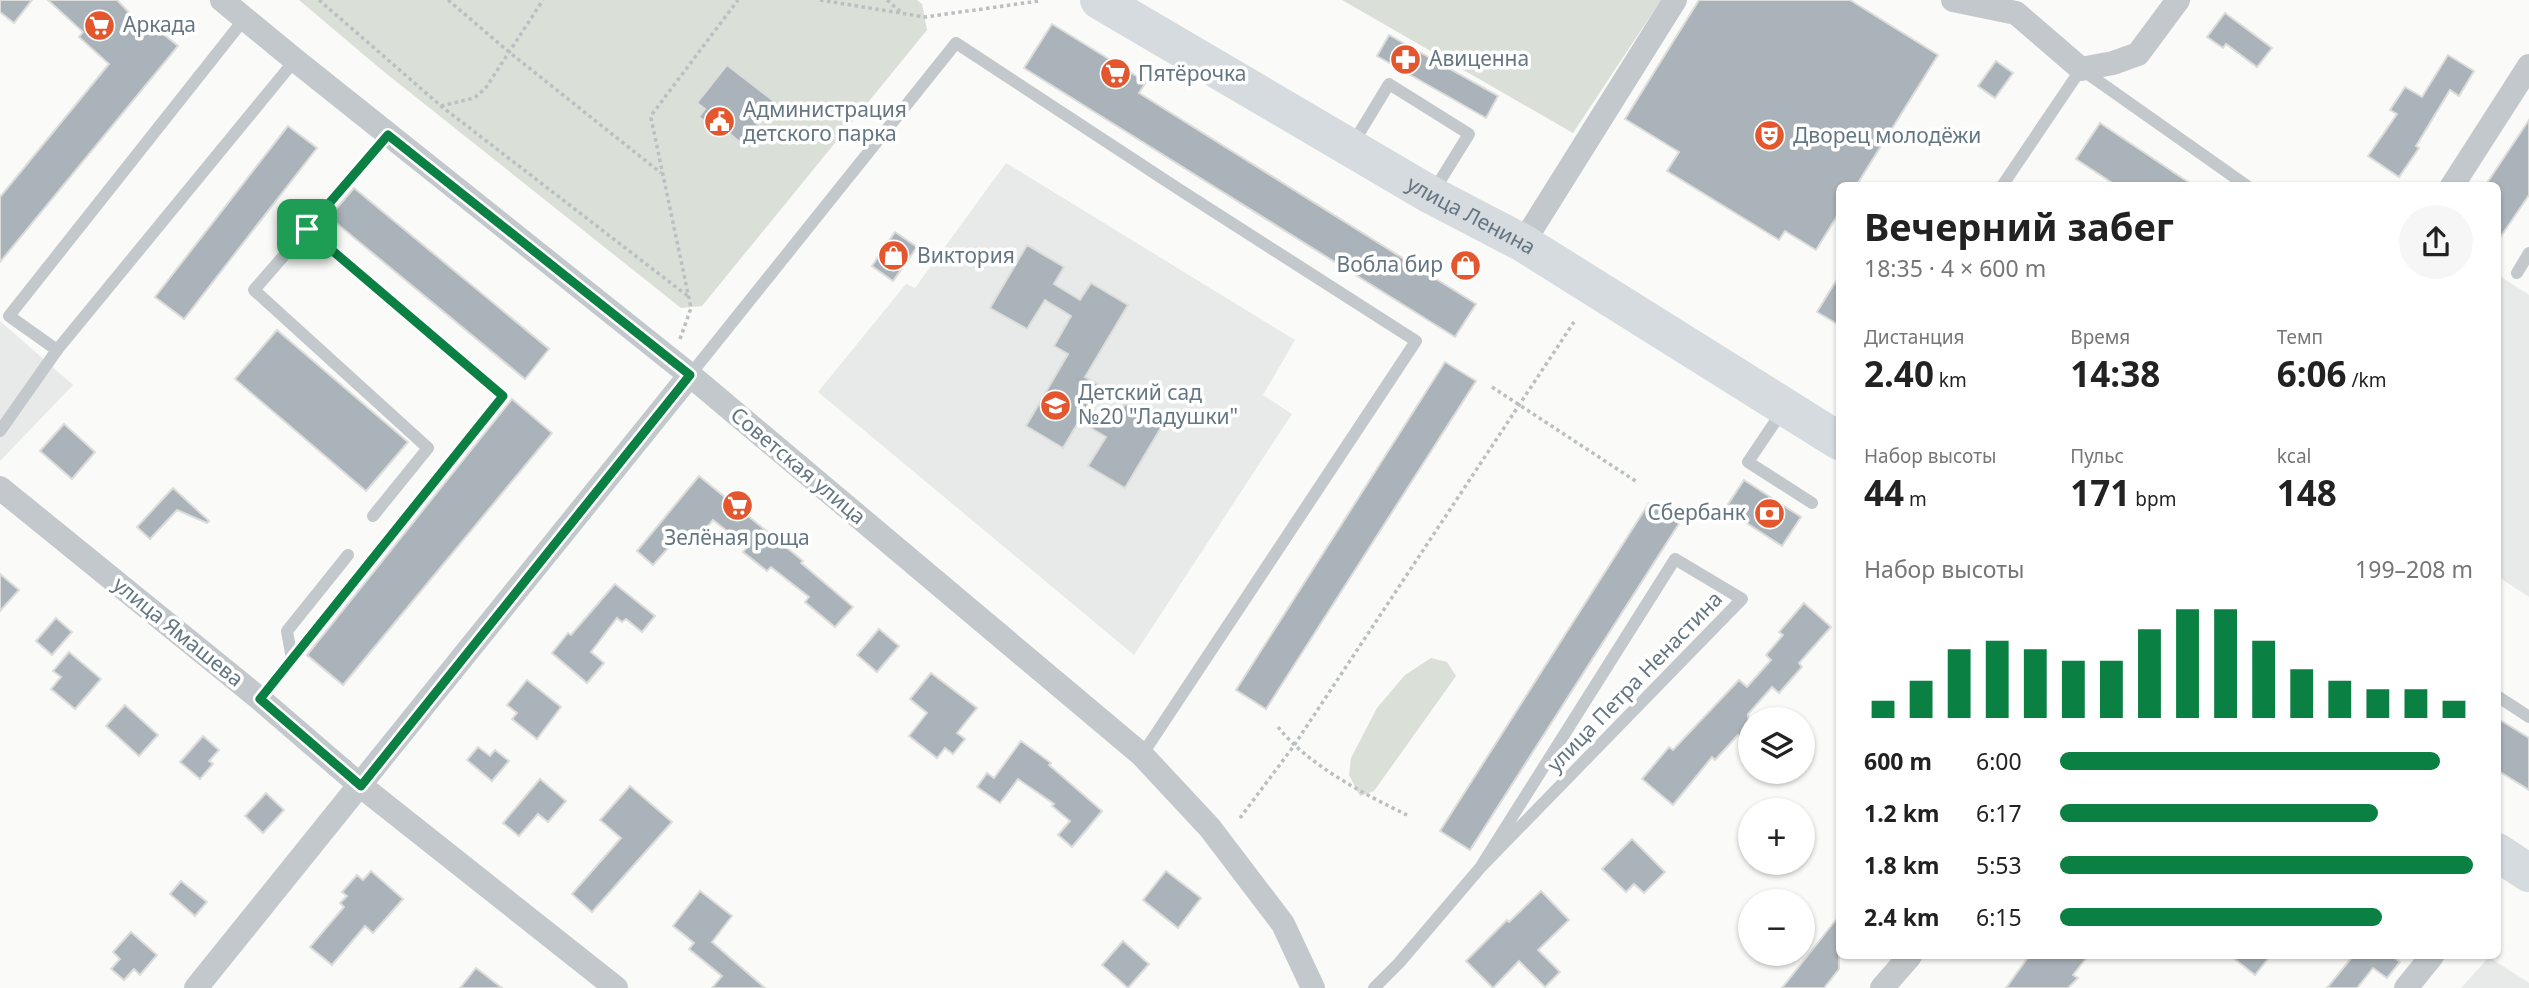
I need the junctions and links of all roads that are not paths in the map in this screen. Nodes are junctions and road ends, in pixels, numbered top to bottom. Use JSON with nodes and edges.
{"nodes":[{"id":1,"x":222,"y":0,"type":"edge"},
{"id":2,"x":1099,"y":0,"type":"edge"},
{"id":3,"x":1675,"y":0,"type":"edge"},
{"id":4,"x":1953,"y":0,"type":"edge"},
{"id":5,"x":2178,"y":0,"type":"edge"},
{"id":6,"x":2015,"y":6,"type":"edge"},
{"id":7,"x":245,"y":18,"type":"junction"},
{"id":8,"x":295,"y":60,"type":"junction"},
{"id":9,"x":2529,"y":65,"type":"edge"},
{"id":10,"x":2081,"y":69,"type":"junction"},
{"id":11,"x":388,"y":135,"type":"junction"},
{"id":12,"x":1350,"y":148,"type":"junction"},
{"id":13,"x":2006,"y":182,"type":"edge"},
{"id":14,"x":2241,"y":182,"type":"edge"},
{"id":15,"x":2455,"y":182,"type":"edge"},
{"id":16,"x":1431,"y":195,"type":"junction"},
{"id":17,"x":307,"y":229,"type":"junction"},
{"id":18,"x":1523,"y":243,"type":"junction"},
{"id":19,"x":2529,"y":253,"type":"edge"},
{"id":20,"x":2516,"y":273,"type":"dead end"},
{"id":21,"x":57,"y":350,"type":"junction"},
{"id":22,"x":680,"y":368,"type":"junction"},
{"id":23,"x":1786,"y":407,"type":"junction"},
{"id":24,"x":0,"y":431,"type":"edge"},
{"id":25,"x":1836,"y":434,"type":"edge"},
{"id":26,"x":0,"y":488,"type":"edge"},
{"id":27,"x":1812,"y":503,"type":"dead end"},
{"id":28,"x":373,"y":516,"type":"dead end"},
{"id":29,"x":348,"y":555,"type":"dead end"},
{"id":30,"x":292,"y":659,"type":"junction"},
{"id":31,"x":260,"y":699,"type":"junction"},
{"id":32,"x":2501,"y":699,"type":"edge"},
{"id":33,"x":2529,"y":717,"type":"edge"},
{"id":34,"x":1142,"y":755,"type":"junction"},
{"id":35,"x":361,"y":786,"type":"junction"},
{"id":36,"x":1480,"y":868,"type":"junction"},
{"id":37,"x":1907,"y":959,"type":"edge"},
{"id":38,"x":2430,"y":959,"type":"edge"},
{"id":39,"x":196,"y":988,"type":"edge"},
{"id":40,"x":616,"y":988,"type":"edge"},
{"id":41,"x":1313,"y":988,"type":"edge"},
{"id":42,"x":1374,"y":988,"type":"edge"},
{"id":43,"x":1882,"y":988,"type":"edge"},
{"id":44,"x":2406,"y":988,"type":"edge"}],
"edges":[{"from":1,"to":7,"type":"street","name":"Советская улица"},
{"from":2,"to":12,"type":"main road","name":"улица Ленина"},
{"from":3,"to":18,"type":"street"},
{"from":4,"to":6,"type":"street"},
{"from":5,"to":10,"type":"street"},
{"from":6,"to":10,"type":"street"},
{"from":7,"to":8,"type":"street","name":"Советская улица"},
{"from":7,"to":21,"type":"lane"},
{"from":8,"to":11,"type":"street","name":"Советская улица"},
{"from":8,"to":21,"type":"lane"},
{"from":9,"to":15,"type":"street"},
{"from":10,"to":13,"type":"lane"},
{"from":10,"to":14,"type":"lane"},
{"from":11,"to":17,"type":"lane"},
{"from":11,"to":22,"type":"street","name":"Советская улица"},
{"from":12,"to":16,"type":"main road","name":"улица Ленина"},
{"from":12,"to":16,"type":"lane"},
{"from":16,"to":18,"type":"main road","name":"улица Ленина"},
{"from":17,"to":28,"type":"lane"},
{"from":17,"to":30,"type":"lane"},
{"from":18,"to":23,"type":"main road","name":"улица Ленина"},
{"from":19,"to":20,"type":"lane"},
{"from":21,"to":24,"type":"lane"},
{"from":22,"to":34,"type":"street","name":"Советская улица"},
{"from":22,"to":34,"type":"lane"},
{"from":22,"to":35,"type":"street"},
{"from":23,"to":25,"type":"main road","name":"улица Ленина"},
{"from":23,"to":27,"type":"lane"},
{"from":26,"to":31,"type":"street","name":"улица Ямашева"},
{"from":29,"to":30,"type":"lane"},
{"from":30,"to":31,"type":"lane"},
{"from":31,"to":35,"type":"street","name":"улица Ямашева"},
{"from":32,"to":33,"type":"lane"},
{"from":34,"to":41,"type":"street","name":"Советская улица"},
{"from":35,"to":39,"type":"street"},
{"from":35,"to":40,"type":"street","name":"улица Ямашева"},
{"from":36,"to":36,"type":"lane","name":"улица Петра Ненастина"},
{"from":36,"to":42,"type":"lane","name":"улица Петра Ненастина"},
{"from":37,"to":43,"type":"street"},
{"from":38,"to":44,"type":"street"}]}
